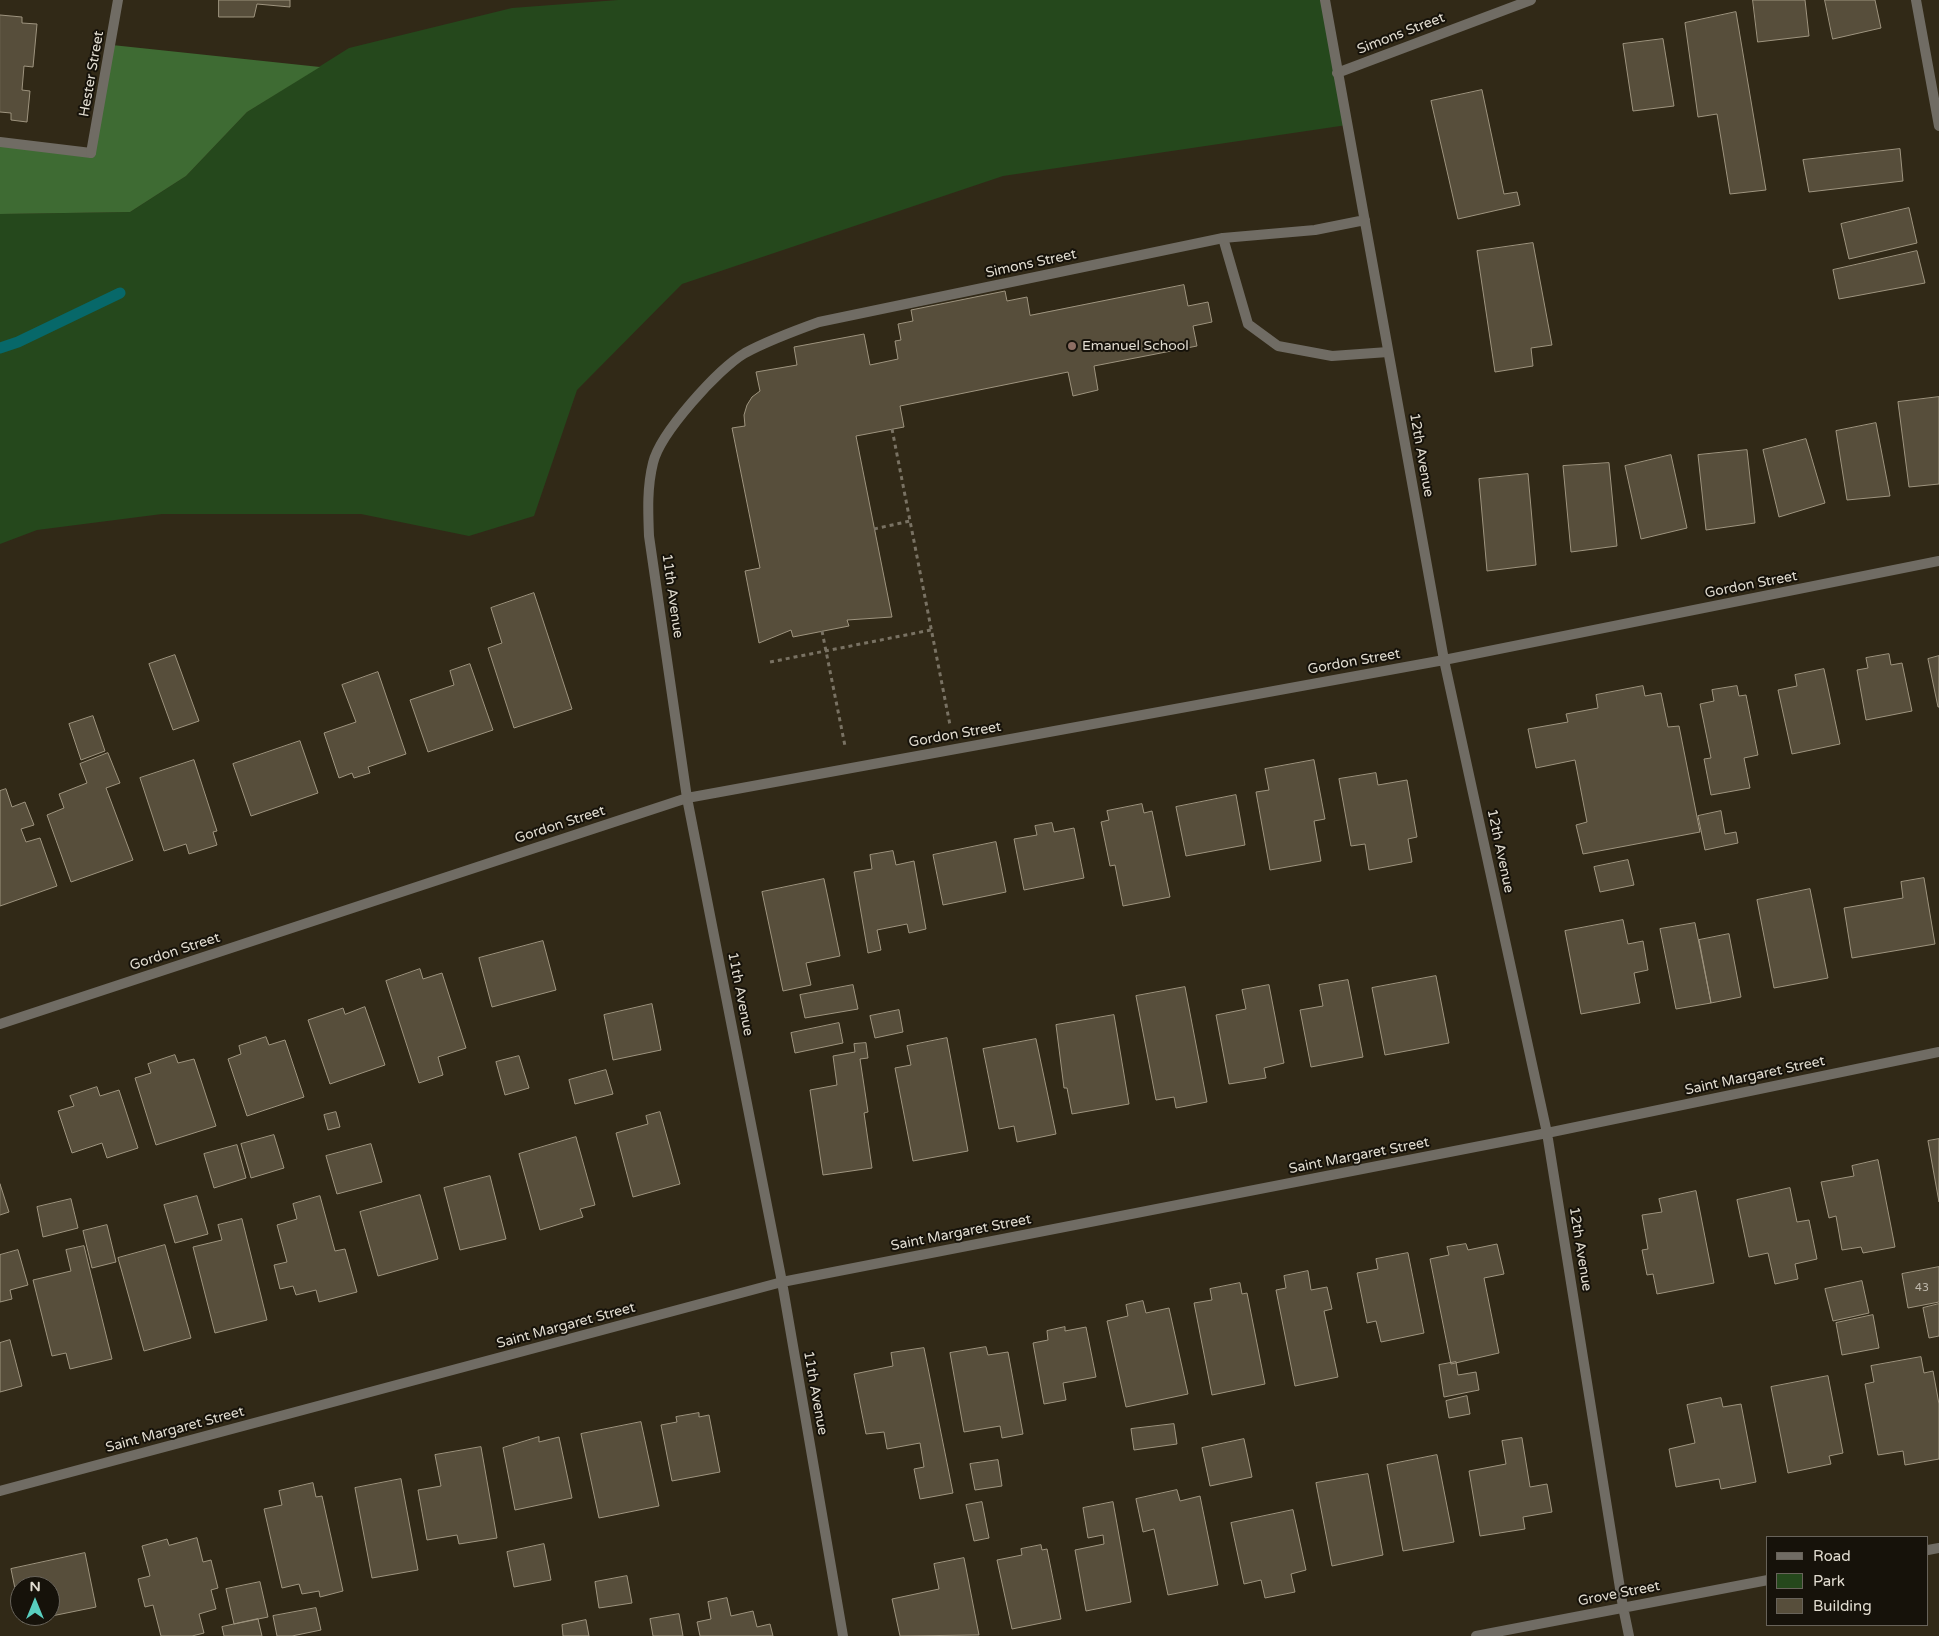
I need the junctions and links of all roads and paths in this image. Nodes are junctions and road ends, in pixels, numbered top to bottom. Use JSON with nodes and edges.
{"nodes":[{"id":1,"x":118,"y":0,"type":"edge"},
{"id":2,"x":1325,"y":0,"type":"edge"},
{"id":3,"x":1531,"y":0,"type":"edge"},
{"id":4,"x":1916,"y":0,"type":"edge"},
{"id":5,"x":1337,"y":73,"type":"junction"},
{"id":6,"x":1939,"y":126,"type":"edge"},
{"id":7,"x":0,"y":142,"type":"edge"},
{"id":8,"x":1365,"y":220,"type":"junction"},
{"id":9,"x":1223,"y":238,"type":"junction"},
{"id":10,"x":1388,"y":352,"type":"junction"},
{"id":11,"x":718,"y":377,"type":"joint"},
{"id":12,"x":892,"y":429,"type":"dead end"},
{"id":13,"x":910,"y":521,"type":"junction"},
{"id":14,"x":874,"y":529,"type":"dead end"},
{"id":15,"x":1939,"y":561,"type":"edge"},
{"id":16,"x":931,"y":630,"type":"junction"},
{"id":17,"x":822,"y":631,"type":"dead end"},
{"id":18,"x":826,"y":651,"type":"junction"},
{"id":19,"x":1444,"y":660,"type":"junction"},
{"id":20,"x":770,"y":662,"type":"dead end"},
{"id":21,"x":954,"y":749,"type":"junction"},
{"id":22,"x":849,"y":768,"type":"junction"},
{"id":23,"x":687,"y":798,"type":"junction"},
{"id":24,"x":0,"y":1024,"type":"edge"},
{"id":25,"x":1939,"y":1052,"type":"edge"},
{"id":26,"x":1547,"y":1133,"type":"junction"},
{"id":27,"x":782,"y":1282,"type":"junction"},
{"id":28,"x":0,"y":1491,"type":"edge"},
{"id":29,"x":1766,"y":1580,"type":"edge"},
{"id":30,"x":1623,"y":1607,"type":"junction"},
{"id":31,"x":843,"y":1636,"type":"edge"},
{"id":32,"x":1476,"y":1636,"type":"edge"},
{"id":33,"x":1629,"y":1636,"type":"edge"}],
"edges":[{"from":1,"to":7,"type":"street","name":"Hester Street"},
{"from":2,"to":5,"type":"street","name":"12th Avenue"},
{"from":3,"to":5,"type":"street","name":"Simons Street"},
{"from":4,"to":6,"type":"street"},
{"from":5,"to":8,"type":"street","name":"12th Avenue"},
{"from":8,"to":9,"type":"street","name":"Simons Street"},
{"from":8,"to":10,"type":"street","name":"12th Avenue"},
{"from":9,"to":10,"type":"street"},
{"from":9,"to":11,"type":"street","name":"Simons Street"},
{"from":10,"to":19,"type":"street","name":"12th Avenue"},
{"from":11,"to":23,"type":"street","name":"11th Avenue"},
{"from":12,"to":13,"type":"path"},
{"from":13,"to":14,"type":"path"},
{"from":13,"to":16,"type":"path"},
{"from":15,"to":19,"type":"street","name":"Gordon Street"},
{"from":16,"to":18,"type":"path"},
{"from":16,"to":21,"type":"path"},
{"from":17,"to":18,"type":"path"},
{"from":18,"to":20,"type":"path"},
{"from":18,"to":22,"type":"path"},
{"from":19,"to":21,"type":"street","name":"Gordon Street"},
{"from":19,"to":26,"type":"street","name":"12th Avenue"},
{"from":21,"to":22,"type":"street","name":"Gordon Street"},
{"from":22,"to":23,"type":"street","name":"Gordon Street"},
{"from":23,"to":24,"type":"street","name":"Gordon Street"},
{"from":23,"to":27,"type":"street","name":"11th Avenue"},
{"from":25,"to":26,"type":"street","name":"Saint Margaret Street"},
{"from":26,"to":27,"type":"street","name":"Saint Margaret Street"},
{"from":26,"to":30,"type":"street","name":"12th Avenue"},
{"from":27,"to":28,"type":"street","name":"Saint Margaret Street"},
{"from":27,"to":31,"type":"street","name":"11th Avenue"},
{"from":29,"to":30,"type":"street","name":"Grove Street"},
{"from":30,"to":32,"type":"street","name":"Grove Street"},
{"from":30,"to":33,"type":"street","name":"12th Avenue"}]}
